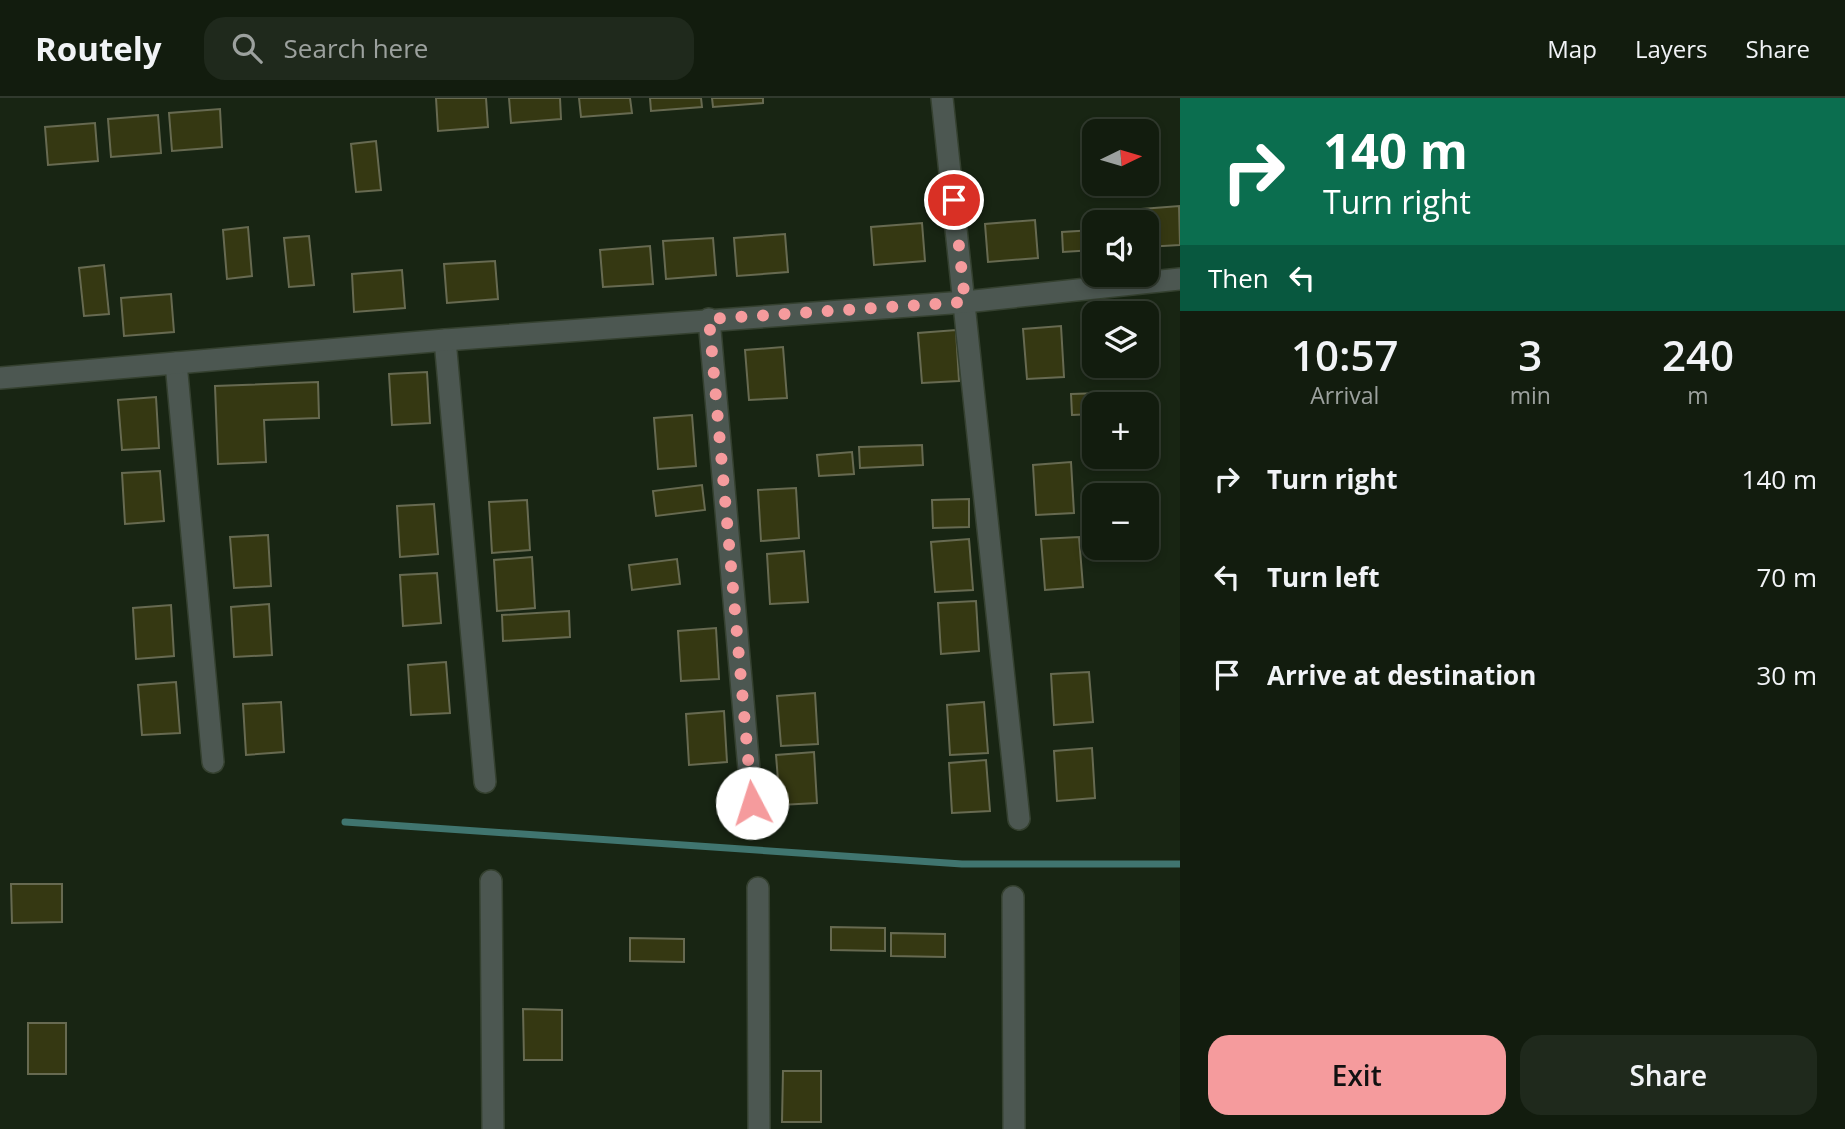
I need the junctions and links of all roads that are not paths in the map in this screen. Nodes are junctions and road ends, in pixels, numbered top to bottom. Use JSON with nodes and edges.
{"nodes":[{"id":1,"x":942,"y":98,"type":"edge"},
{"id":2,"x":1180,"y":279,"type":"edge"},
{"id":3,"x":965,"y":302,"type":"junction"},
{"id":4,"x":709,"y":319,"type":"junction"},
{"id":5,"x":445,"y":340,"type":"junction"},
{"id":6,"x":176,"y":363,"type":"junction"},
{"id":7,"x":0,"y":378,"type":"edge"},
{"id":8,"x":213,"y":762,"type":"dead end"},
{"id":9,"x":485,"y":782,"type":"dead end"},
{"id":10,"x":752,"y":803,"type":"dead end"},
{"id":11,"x":1019,"y":819,"type":"dead end"},
{"id":12,"x":491,"y":881,"type":"dead end"},
{"id":13,"x":758,"y":888,"type":"dead end"},
{"id":14,"x":1013,"y":897,"type":"dead end"},
{"id":15,"x":493,"y":1129,"type":"edge"},
{"id":16,"x":759,"y":1129,"type":"edge"},
{"id":17,"x":1014,"y":1129,"type":"edge"}],
"edges":[{"from":1,"to":3,"type":"street"},
{"from":2,"to":3,"type":"street"},
{"from":3,"to":4,"type":"street"},
{"from":3,"to":11,"type":"street"},
{"from":4,"to":5,"type":"street"},
{"from":4,"to":10,"type":"street"},
{"from":5,"to":6,"type":"street"},
{"from":5,"to":9,"type":"street"},
{"from":6,"to":7,"type":"street"},
{"from":6,"to":8,"type":"street"},
{"from":12,"to":15,"type":"street"},
{"from":13,"to":16,"type":"street"},
{"from":14,"to":17,"type":"street"}]}
